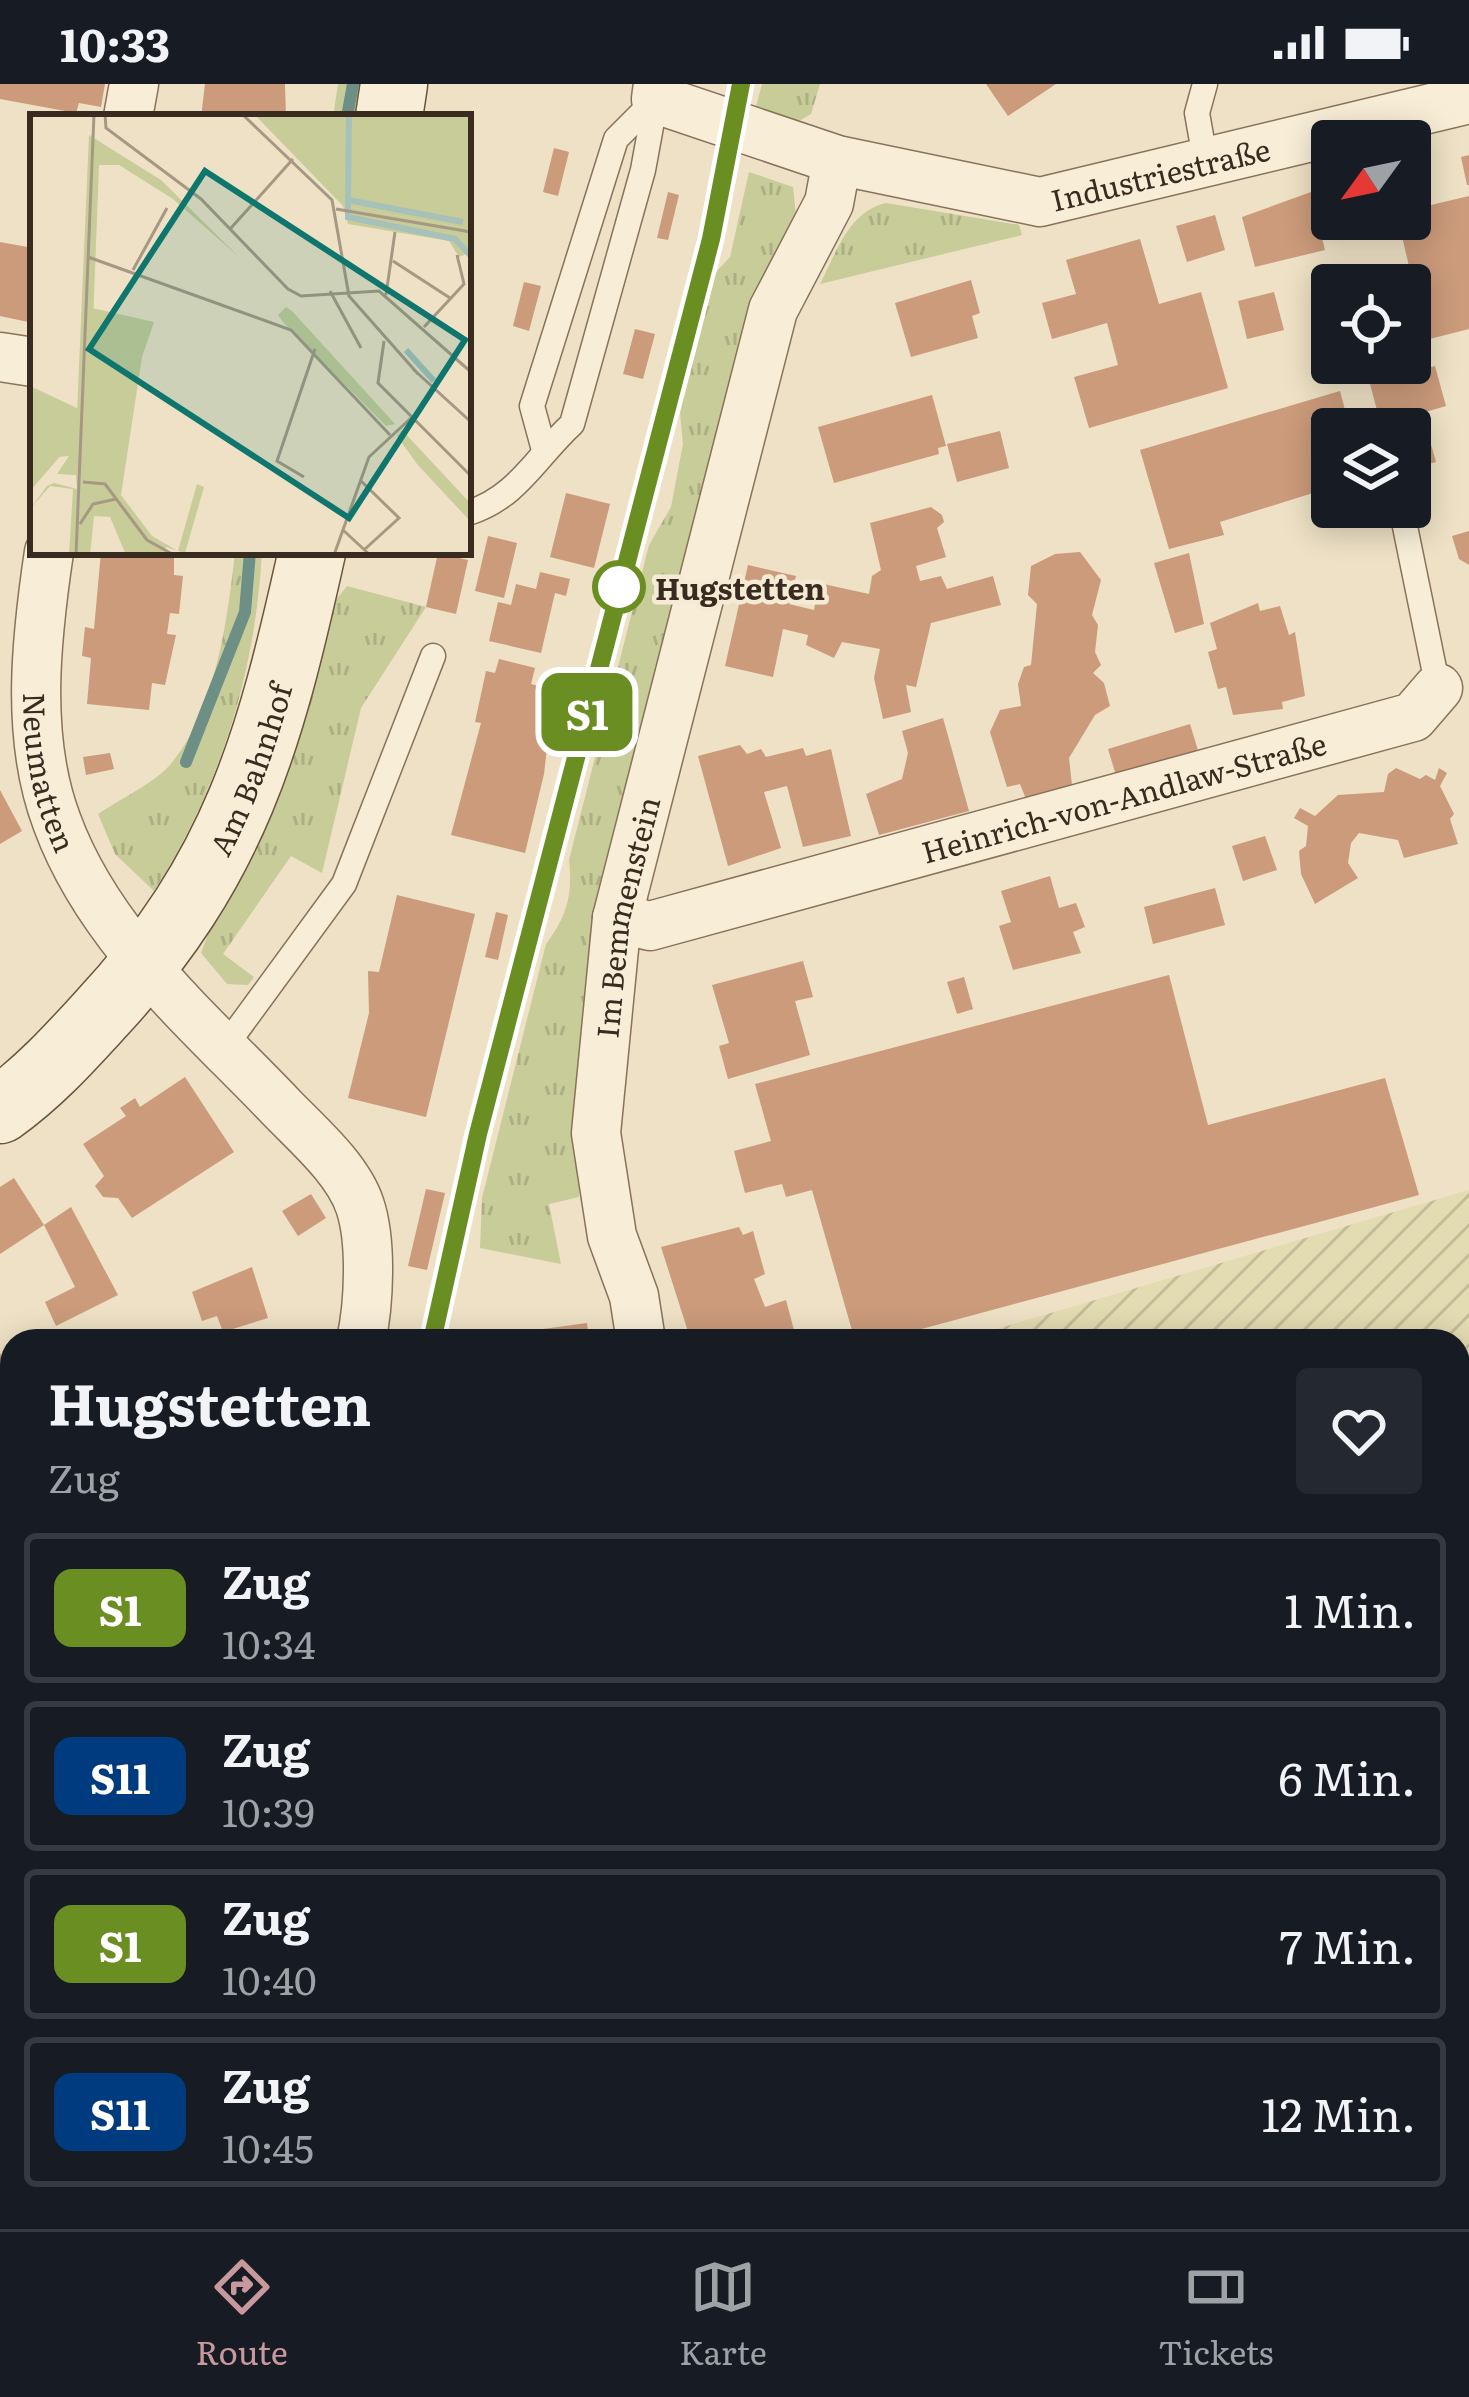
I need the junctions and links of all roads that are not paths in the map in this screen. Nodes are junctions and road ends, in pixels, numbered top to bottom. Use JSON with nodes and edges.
{"nodes":[{"id":1,"x":134,"y":84,"type":"edge"},
{"id":2,"x":394,"y":84,"type":"edge"},
{"id":3,"x":1205,"y":84,"type":"edge"},
{"id":4,"x":657,"y":91,"type":"edge"},
{"id":5,"x":1469,"y":99,"type":"edge"},
{"id":6,"x":129,"y":114,"type":"edge"},
{"id":7,"x":389,"y":114,"type":"edge"},
{"id":8,"x":836,"y":160,"type":"junction"},
{"id":9,"x":1206,"y":164,"type":"junction"},
{"id":10,"x":0,"y":357,"type":"edge"},
{"id":11,"x":30,"y":362,"type":"edge"},
{"id":12,"x":544,"y":450,"type":"junction"},
{"id":13,"x":471,"y":512,"type":"edge"},
{"id":14,"x":1404,"y":528,"type":"edge"},
{"id":15,"x":48,"y":555,"type":"edge"},
{"id":16,"x":311,"y":555,"type":"edge"},
{"id":17,"x":434,"y":656,"type":"dead end"},
{"id":18,"x":1438,"y":688,"type":"joint"},
{"id":19,"x":18,"y":718,"type":"edge"},
{"id":20,"x":616,"y":918,"type":"junction"},
{"id":21,"x":145,"y":967,"type":"junction"},
{"id":22,"x":224,"y":1048,"type":"junction"},
{"id":23,"x":0,"y":1110,"type":"edge"},
{"id":24,"x":364,"y":1329,"type":"edge"},
{"id":25,"x":639,"y":1329,"type":"edge"}],
"edges":[{"from":1,"to":6,"type":"street"},
{"from":2,"to":7,"type":"main road"},
{"from":3,"to":9,"type":"lane"},
{"from":4,"to":8,"type":"street","name":"Industriestraße"},
{"from":4,"to":12,"type":"lane"},
{"from":4,"to":12,"type":"lane"},
{"from":5,"to":9,"type":"street","name":"Industriestraße"},
{"from":8,"to":9,"type":"street","name":"Industriestraße"},
{"from":8,"to":20,"type":"street","name":"Im Bemmenstein"},
{"from":10,"to":11,"type":"street"},
{"from":12,"to":13,"type":"lane"},
{"from":14,"to":18,"type":"lane","name":"Heinrich-von-Andlaw-Straße"},
{"from":15,"to":19,"type":"street","name":"Neumatten"},
{"from":16,"to":21,"type":"main road","name":"Am Bahnhof"},
{"from":17,"to":22,"type":"lane"},
{"from":18,"to":20,"type":"street","name":"Heinrich-von-Andlaw-Straße"},
{"from":19,"to":21,"type":"street","name":"Neumatten"},
{"from":20,"to":25,"type":"street","name":"Im Bemmenstein"},
{"from":21,"to":22,"type":"street"},
{"from":21,"to":23,"type":"main road","name":"Am Bahnhof"},
{"from":22,"to":24,"type":"street"}]}
